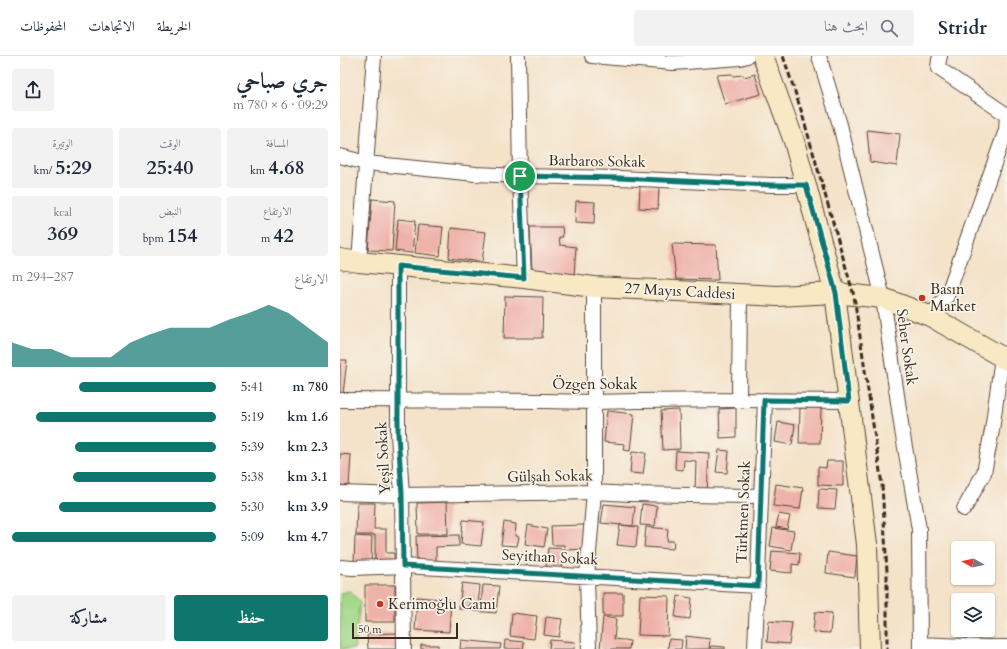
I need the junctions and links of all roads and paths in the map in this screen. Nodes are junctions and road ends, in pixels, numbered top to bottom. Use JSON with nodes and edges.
{"nodes":[{"id":1,"x":374,"y":56,"type":"edge"},
{"id":2,"x":518,"y":56,"type":"edge"},
{"id":3,"x":592,"y":56,"type":"edge"},
{"id":4,"x":747,"y":56,"type":"edge"},
{"id":5,"x":763,"y":56,"type":"edge"},
{"id":6,"x":819,"y":56,"type":"edge"},
{"id":7,"x":940,"y":56,"type":"edge"},
{"id":8,"x":340,"y":156,"type":"edge"},
{"id":9,"x":366,"y":162,"type":"junction"},
{"id":10,"x":520,"y":176,"type":"junction"},
{"id":11,"x":806,"y":185,"type":"junction"},
{"id":12,"x":340,"y":258,"type":"edge"},
{"id":13,"x":360,"y":262,"type":"junction"},
{"id":14,"x":398,"y":266,"type":"junction"},
{"id":15,"x":524,"y":278,"type":"junction"},
{"id":16,"x":594,"y":286,"type":"junction"},
{"id":17,"x":740,"y":293,"type":"junction"},
{"id":18,"x":836,"y":293,"type":"junction"},
{"id":19,"x":883,"y":298,"type":"junction"},
{"id":20,"x":930,"y":316,"type":"junction"},
{"id":21,"x":1004,"y":358,"type":"edge"},
{"id":22,"x":340,"y":400,"type":"edge"},
{"id":23,"x":739,"y":400,"type":"junction"},
{"id":24,"x":764,"y":400,"type":"junction"},
{"id":25,"x":398,"y":401,"type":"junction"},
{"id":26,"x":849,"y":401,"type":"junction"},
{"id":27,"x":594,"y":402,"type":"junction"},
{"id":28,"x":594,"y":492,"type":"junction"},
{"id":29,"x":340,"y":493,"type":"edge"},
{"id":30,"x":402,"y":494,"type":"junction"},
{"id":31,"x":761,"y":495,"type":"junction"},
{"id":32,"x":964,"y":509,"type":"dead end"},
{"id":33,"x":403,"y":566,"type":"junction"},
{"id":34,"x":340,"y":567,"type":"edge"},
{"id":35,"x":587,"y":577,"type":"junction"},
{"id":36,"x":758,"y":586,"type":"junction"},
{"id":37,"x":920,"y":646,"type":"edge"},
{"id":38,"x":1007,"y":647,"type":"edge"},
{"id":39,"x":404,"y":649,"type":"edge"},
{"id":40,"x":589,"y":649,"type":"edge"},
{"id":41,"x":756,"y":649,"type":"edge"},
{"id":42,"x":870,"y":649,"type":"edge"}],
"edges":[{"from":1,"to":9,"type":"street"},
{"from":2,"to":10,"type":"street"},
{"from":3,"to":4,"type":"street"},
{"from":5,"to":11,"type":"street"},
{"from":6,"to":19,"type":"street","name":"Seher Sokak"},
{"from":7,"to":20,"type":"street"},
{"from":8,"to":9,"type":"street","name":"Barbaros Sokak"},
{"from":9,"to":10,"type":"street","name":"Barbaros Sokak"},
{"from":9,"to":13,"type":"street"},
{"from":10,"to":11,"type":"street","name":"Barbaros Sokak"},
{"from":10,"to":15,"type":"street"},
{"from":11,"to":18,"type":"street"},
{"from":12,"to":13,"type":"street","name":"27 Mayıs Caddesi"},
{"from":13,"to":14,"type":"street","name":"27 Mayıs Caddesi"},
{"from":14,"to":15,"type":"street","name":"27 Mayıs Caddesi"},
{"from":14,"to":25,"type":"street","name":"Yeşil Sokak"},
{"from":15,"to":16,"type":"street","name":"27 Mayıs Caddesi"},
{"from":16,"to":17,"type":"street","name":"27 Mayıs Caddesi"},
{"from":16,"to":27,"type":"street"},
{"from":17,"to":18,"type":"street","name":"27 Mayıs Caddesi"},
{"from":17,"to":23,"type":"street"},
{"from":18,"to":19,"type":"street","name":"27 Mayıs Caddesi"},
{"from":18,"to":26,"type":"street"},
{"from":19,"to":20,"type":"street","name":"27 Mayıs Caddesi"},
{"from":19,"to":37,"type":"street","name":"Seher Sokak"},
{"from":20,"to":21,"type":"street","name":"27 Mayıs Caddesi"},
{"from":21,"to":32,"type":"street"},
{"from":22,"to":25,"type":"street","name":"Özgen Sokak"},
{"from":23,"to":24,"type":"street","name":"Özgen Sokak"},
{"from":23,"to":27,"type":"street","name":"Özgen Sokak"},
{"from":24,"to":26,"type":"street","name":"Özgen Sokak"},
{"from":24,"to":31,"type":"street","name":"Türkmen Sokak"},
{"from":25,"to":27,"type":"street","name":"Özgen Sokak"},
{"from":25,"to":30,"type":"street","name":"Yeşil Sokak"},
{"from":26,"to":42,"type":"street"},
{"from":27,"to":28,"type":"street"},
{"from":28,"to":30,"type":"street","name":"Gülşah Sokak"},
{"from":28,"to":31,"type":"street","name":"Gülşah Sokak"},
{"from":28,"to":35,"type":"street"},
{"from":29,"to":30,"type":"street","name":"Gülşah Sokak"},
{"from":30,"to":33,"type":"street","name":"Yeşil Sokak"},
{"from":31,"to":36,"type":"street","name":"Türkmen Sokak"},
{"from":33,"to":34,"type":"street","name":"Seyithan Sokak"},
{"from":33,"to":35,"type":"street","name":"Seyithan Sokak"},
{"from":33,"to":39,"type":"street","name":"Yeşil Sokak"},
{"from":35,"to":36,"type":"street","name":"Seyithan Sokak"},
{"from":35,"to":40,"type":"street"},
{"from":36,"to":41,"type":"street","name":"Türkmen Sokak"},
{"from":37,"to":38,"type":"street"}]}
